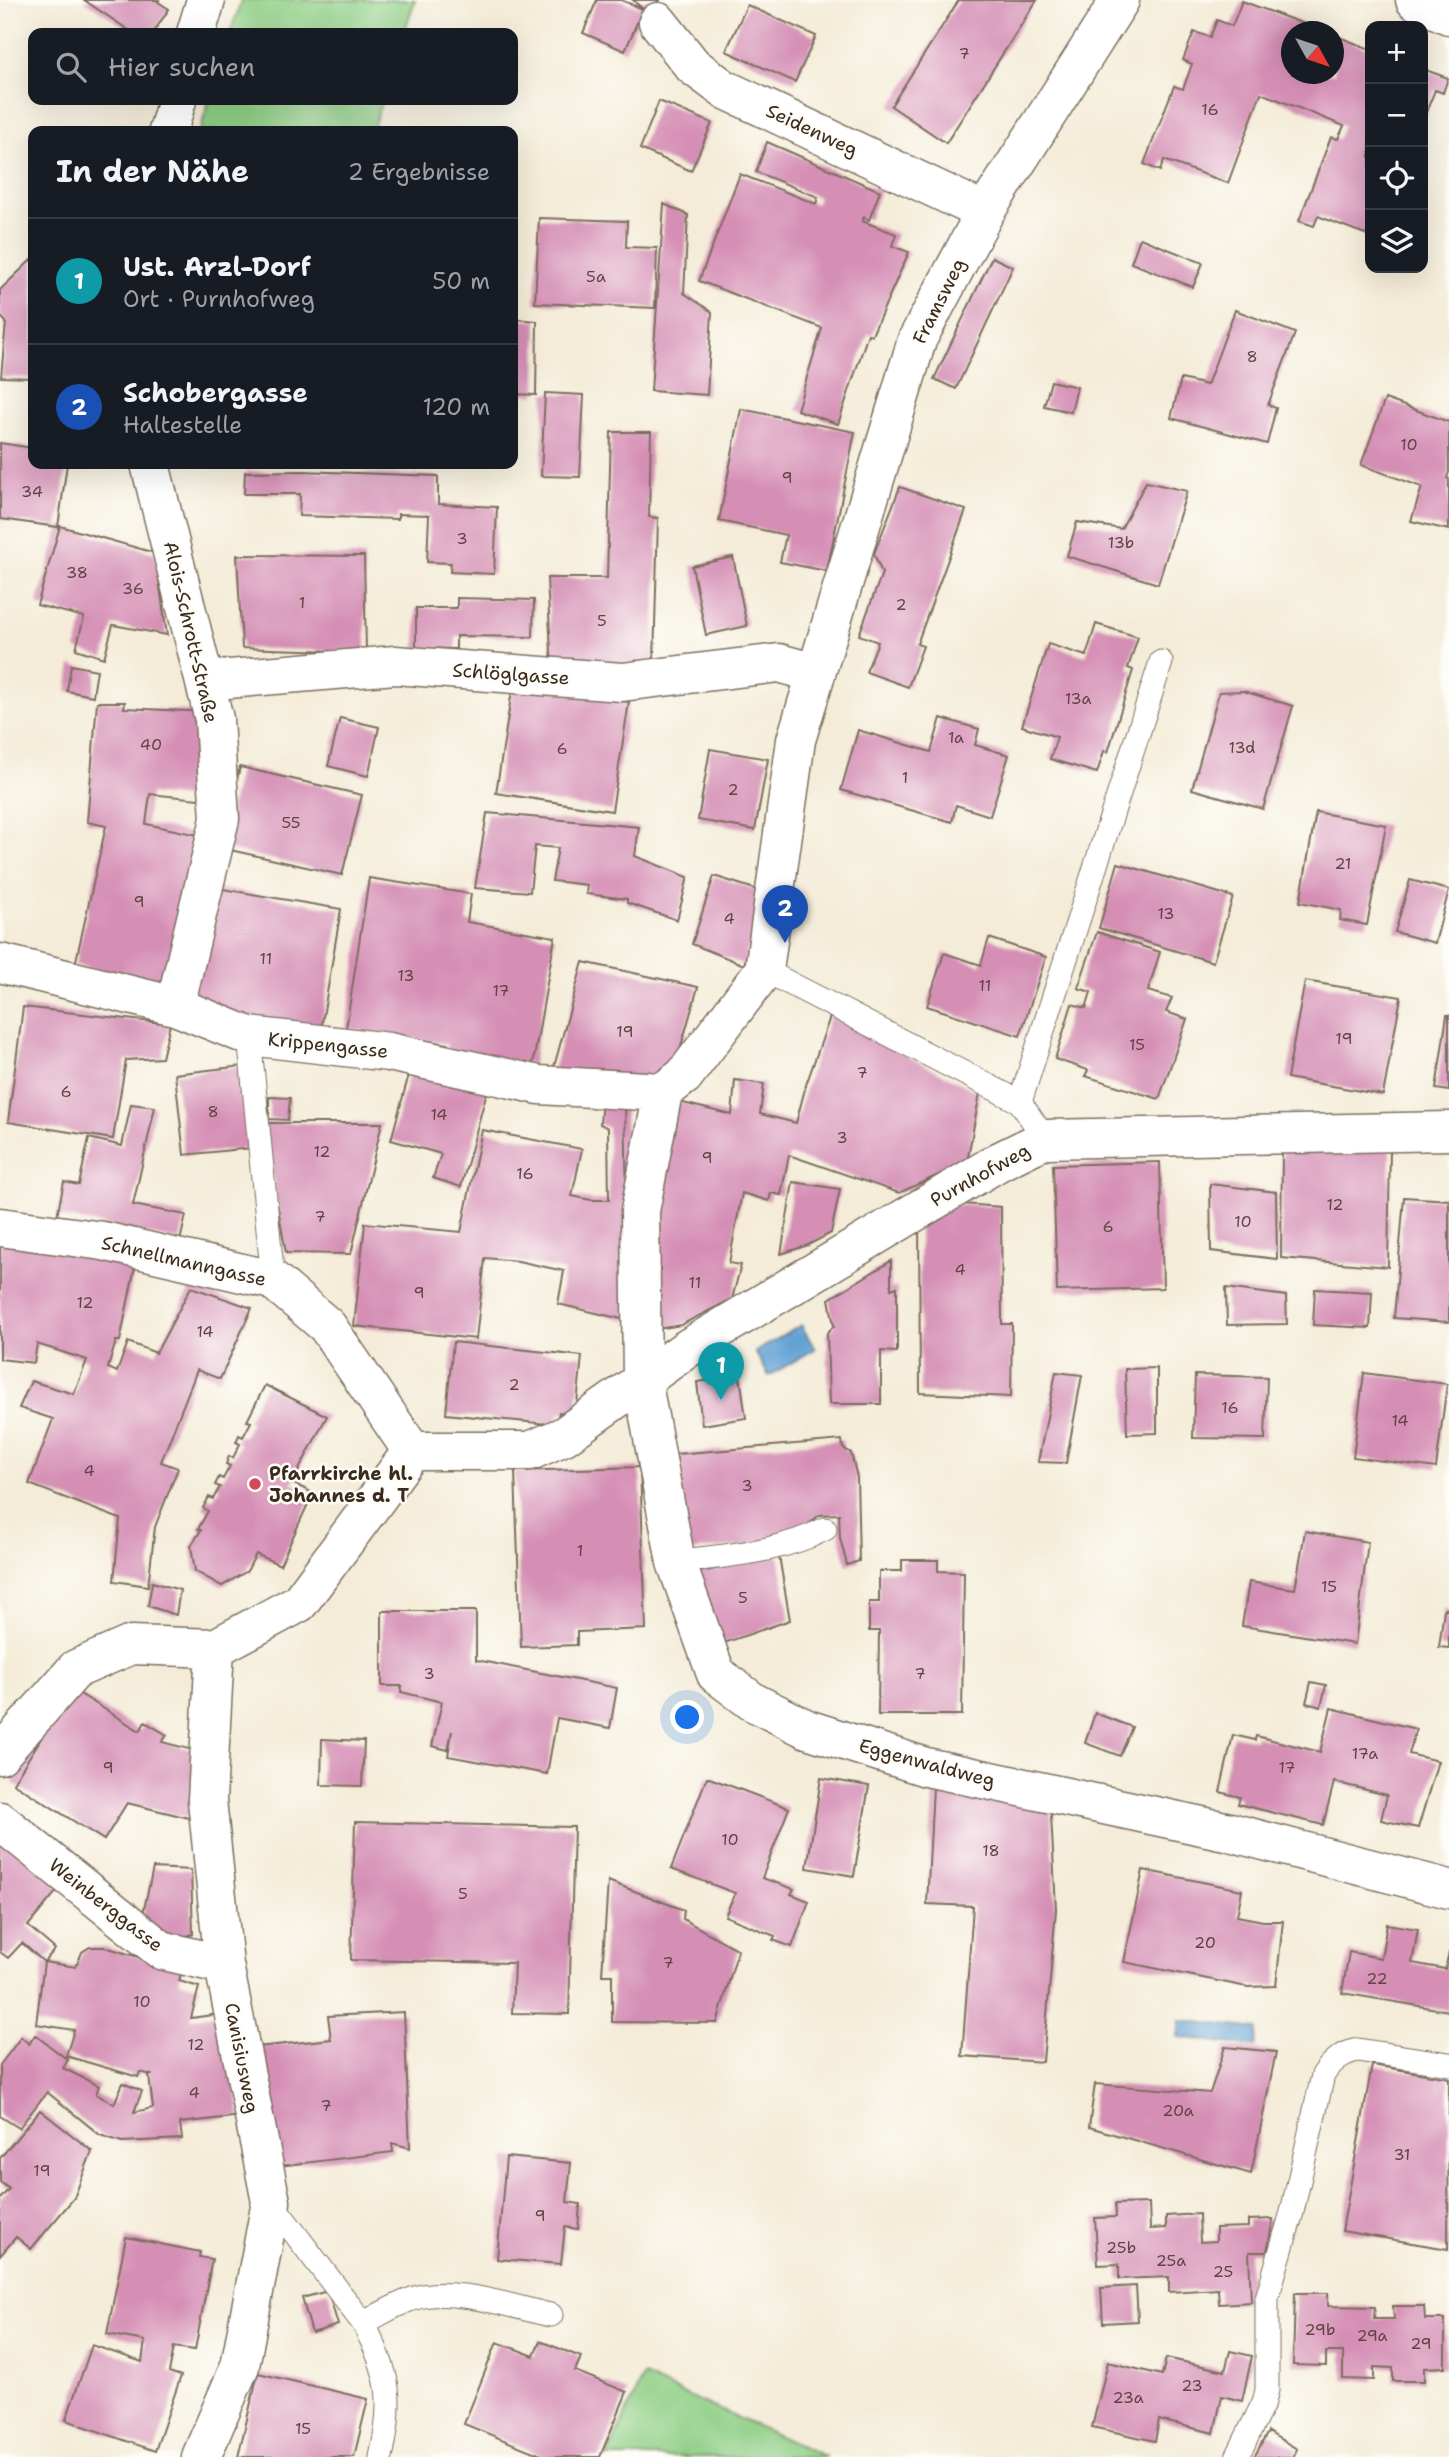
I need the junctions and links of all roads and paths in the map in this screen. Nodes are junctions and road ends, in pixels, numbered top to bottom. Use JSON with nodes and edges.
{"nodes":[{"id":1,"x":206,"y":0,"type":"edge"},
{"id":2,"x":1120,"y":0,"type":"edge"},
{"id":3,"x":1415,"y":0,"type":"edge"},
{"id":4,"x":1449,"y":15,"type":"edge"},
{"id":5,"x":658,"y":23,"type":"dead end"},
{"id":6,"x":198,"y":28,"type":"edge"},
{"id":7,"x":176,"y":105,"type":"edge"},
{"id":8,"x":169,"y":126,"type":"edge"},
{"id":9,"x":985,"y":212,"type":"junction"},
{"id":10,"x":151,"y":469,"type":"edge"},
{"id":11,"x":1161,"y":662,"type":"dead end"},
{"id":12,"x":815,"y":673,"type":"junction"},
{"id":13,"x":205,"y":681,"type":"junction"},
{"id":14,"x":0,"y":963,"type":"edge"},
{"id":15,"x":764,"y":970,"type":"junction"},
{"id":16,"x":175,"y":1006,"type":"junction"},
{"id":17,"x":249,"y":1037,"type":"junction"},
{"id":18,"x":663,"y":1092,"type":"junction"},
{"id":19,"x":1020,"y":1102,"type":"junction"},
{"id":20,"x":1449,"y":1131,"type":"edge"},
{"id":21,"x":1045,"y":1139,"type":"junction"},
{"id":22,"x":0,"y":1227,"type":"edge"},
{"id":23,"x":273,"y":1280,"type":"junction"},
{"id":24,"x":642,"y":1379,"type":"junction"},
{"id":25,"x":412,"y":1451,"type":"junction"},
{"id":26,"x":825,"y":1529,"type":"dead end"},
{"id":27,"x":676,"y":1562,"type":"junction"},
{"id":28,"x":215,"y":1648,"type":"junction"},
{"id":29,"x":0,"y":1755,"type":"edge"},
{"id":30,"x":0,"y":1821,"type":"edge"},
{"id":31,"x":1449,"y":1889,"type":"edge"},
{"id":32,"x":224,"y":1965,"type":"junction"},
{"id":33,"x":1449,"y":2064,"type":"edge"},
{"id":34,"x":271,"y":2202,"type":"junction"},
{"id":35,"x":551,"y":2315,"type":"dead end"},
{"id":36,"x":363,"y":2323,"type":"junction"},
{"id":37,"x":201,"y":2457,"type":"edge"},
{"id":38,"x":381,"y":2457,"type":"edge"},
{"id":39,"x":1237,"y":2457,"type":"edge"}],
"edges":[{"from":1,"to":6,"type":"street"},
{"from":2,"to":9,"type":"street","name":"Framsweg"},
{"from":3,"to":4,"type":"street"},
{"from":5,"to":9,"type":"street","name":"Seidenweg"},
{"from":7,"to":8,"type":"street"},
{"from":9,"to":12,"type":"street","name":"Framsweg"},
{"from":10,"to":13,"type":"street","name":"Alois-Schrott-Straße"},
{"from":11,"to":19,"type":"lane"},
{"from":12,"to":13,"type":"street","name":"Schlöglgasse"},
{"from":12,"to":15,"type":"street","name":"Framsweg"},
{"from":13,"to":16,"type":"street","name":"Alois-Schrott-Straße"},
{"from":14,"to":16,"type":"street","name":"Krippengasse"},
{"from":15,"to":18,"type":"street"},
{"from":15,"to":19,"type":"lane"},
{"from":16,"to":17,"type":"street","name":"Krippengasse"},
{"from":17,"to":18,"type":"street","name":"Krippengasse"},
{"from":17,"to":23,"type":"lane"},
{"from":18,"to":24,"type":"street","name":"Eggenwaldweg"},
{"from":19,"to":21,"type":"lane"},
{"from":20,"to":21,"type":"street","name":"Purnhofweg"},
{"from":21,"to":24,"type":"street","name":"Purnhofweg"},
{"from":22,"to":23,"type":"street","name":"Schnellmanngasse"},
{"from":23,"to":25,"type":"street","name":"Schnellmanngasse"},
{"from":24,"to":25,"type":"street","name":"Purnhofweg"},
{"from":24,"to":27,"type":"street","name":"Eggenwaldweg"},
{"from":25,"to":28,"type":"street"},
{"from":26,"to":27,"type":"lane"},
{"from":27,"to":31,"type":"street","name":"Eggenwaldweg"},
{"from":28,"to":29,"type":"street"},
{"from":28,"to":32,"type":"street","name":"Canisiusweg"},
{"from":30,"to":32,"type":"street","name":"Weinberggasse"},
{"from":32,"to":34,"type":"street","name":"Canisiusweg"},
{"from":33,"to":39,"type":"lane"},
{"from":34,"to":36,"type":"lane"},
{"from":34,"to":37,"type":"street","name":"Canisiusweg"},
{"from":35,"to":36,"type":"lane"},
{"from":36,"to":38,"type":"lane"}]}
